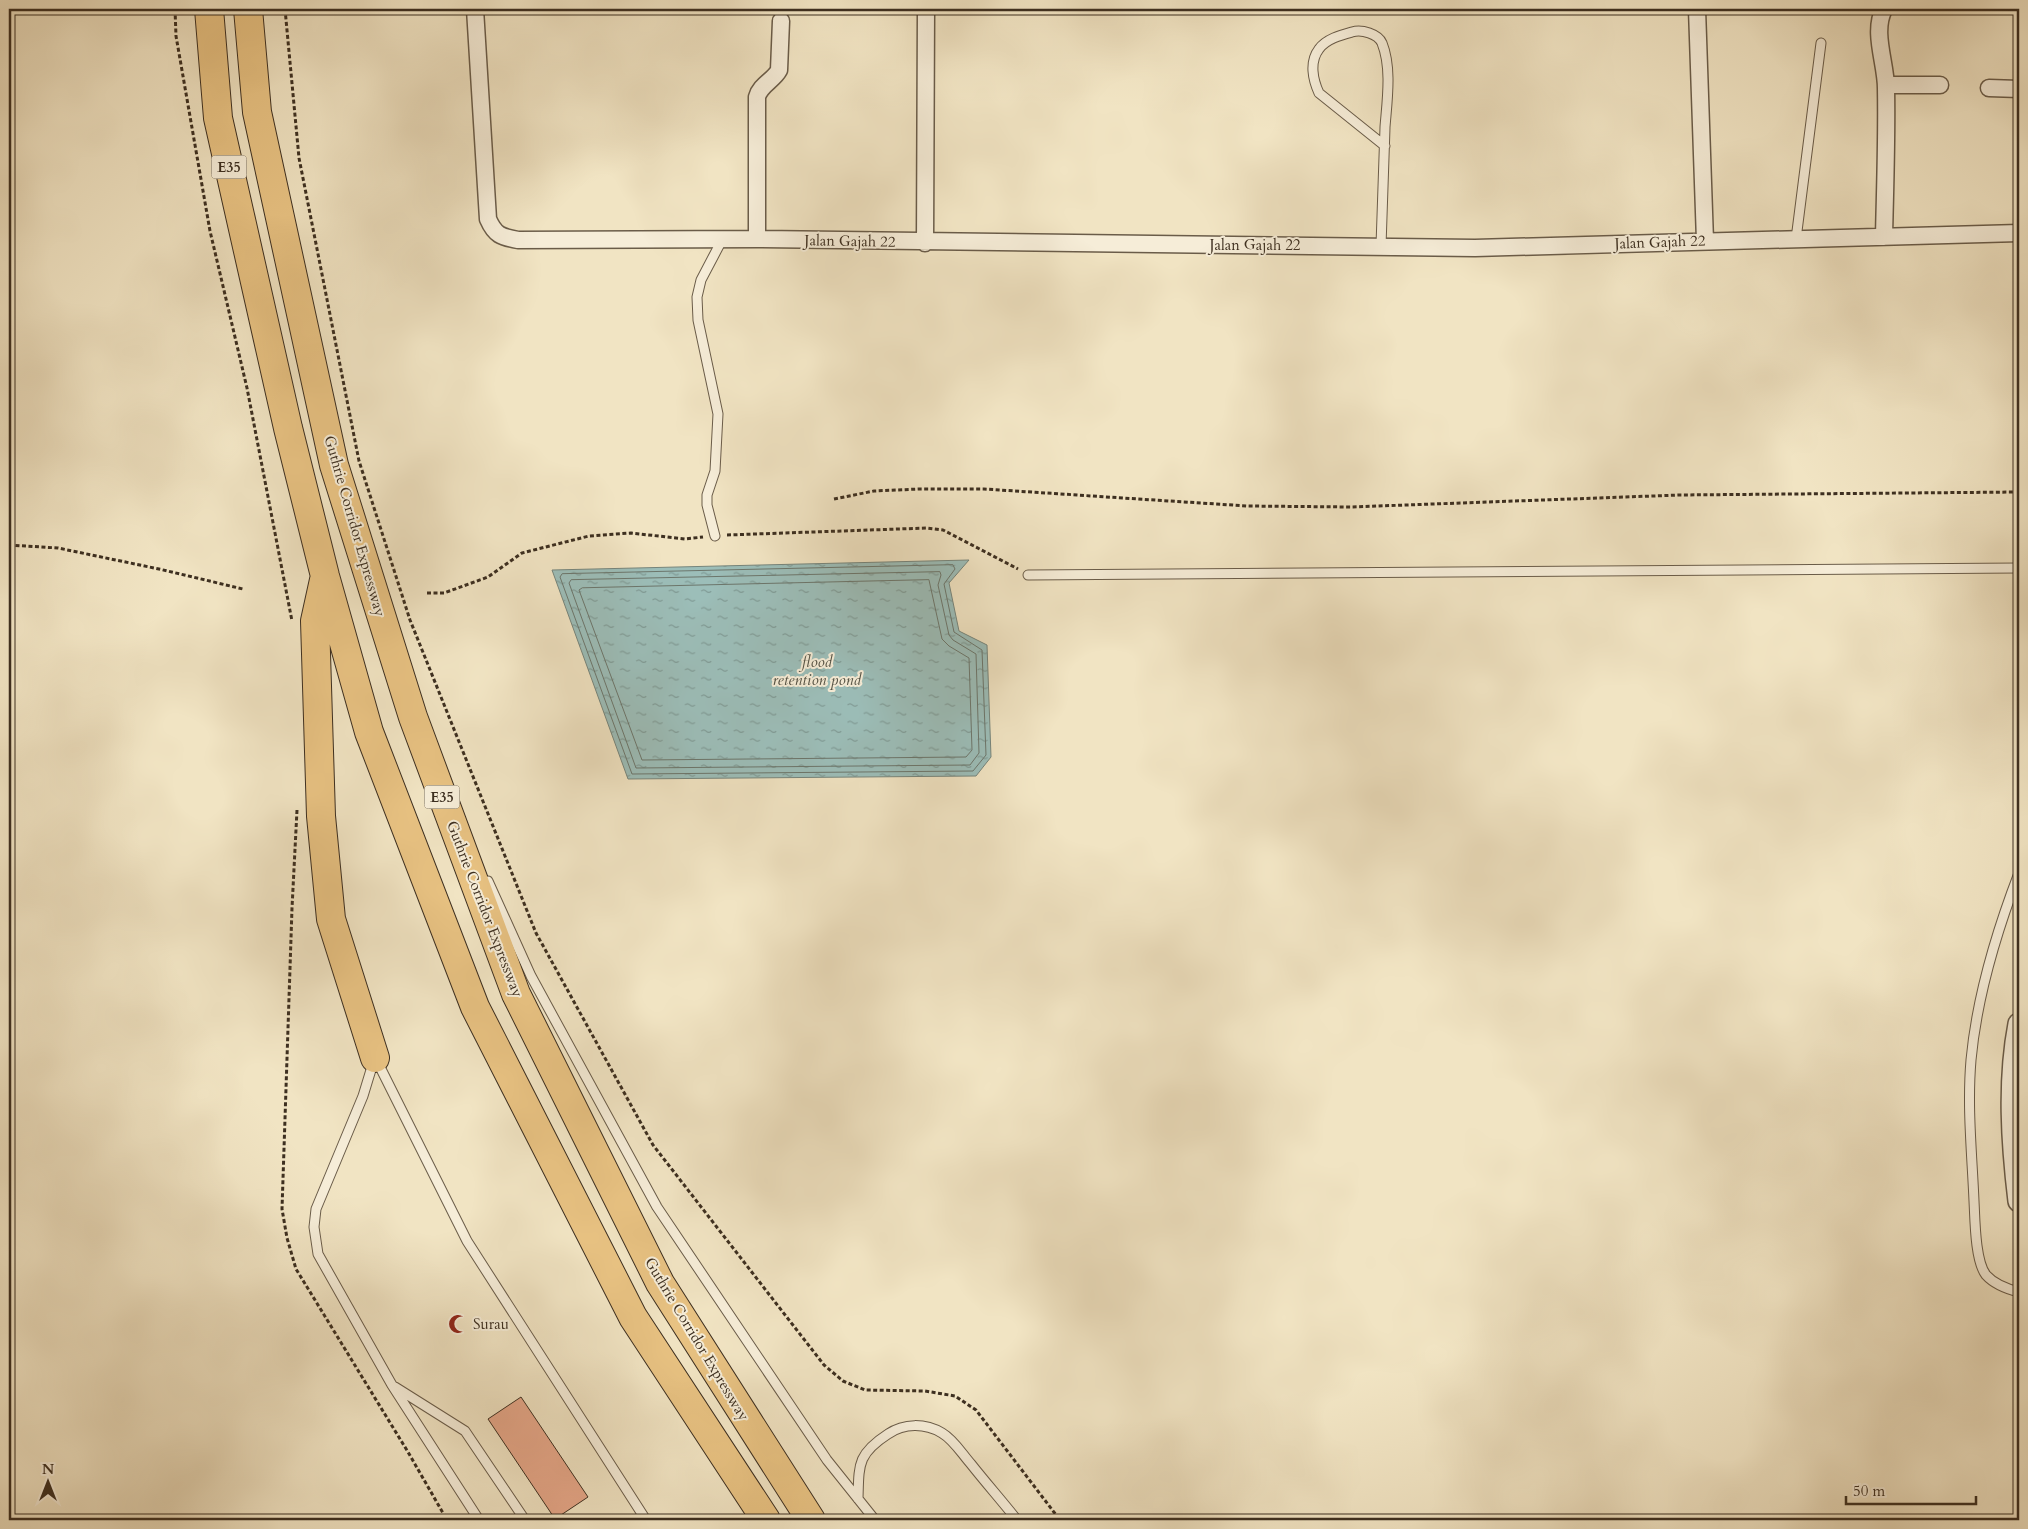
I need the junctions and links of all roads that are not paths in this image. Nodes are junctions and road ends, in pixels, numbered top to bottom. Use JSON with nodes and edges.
{"nodes":[{"id":1,"x":209,"y":9,"type":"edge"},
{"id":2,"x":248,"y":9,"type":"edge"},
{"id":3,"x":475,"y":9,"type":"edge"},
{"id":4,"x":484,"y":9,"type":"edge"},
{"id":5,"x":926,"y":9,"type":"edge"},
{"id":6,"x":1697,"y":9,"type":"edge"},
{"id":7,"x":1884,"y":9,"type":"edge"},
{"id":8,"x":781,"y":21,"type":"dead end"},
{"id":9,"x":1821,"y":43,"type":"dead end"},
{"id":10,"x":1886,"y":85,"type":"junction"},
{"id":11,"x":1940,"y":85,"type":"dead end"},
{"id":12,"x":1989,"y":88,"type":"dead end"},
{"id":13,"x":2019,"y":89,"type":"edge"},
{"id":14,"x":1385,"y":146,"type":"junction"},
{"id":15,"x":2019,"y":233,"type":"edge"},
{"id":16,"x":1884,"y":237,"type":"junction"},
{"id":17,"x":758,"y":239,"type":"junction"},
{"id":18,"x":1796,"y":239,"type":"junction"},
{"id":19,"x":707,"y":240,"type":"junction"},
{"id":20,"x":1705,"y":241,"type":"junction"},
{"id":21,"x":925,"y":243,"type":"junction"},
{"id":22,"x":1380,"y":246,"type":"junction"},
{"id":23,"x":715,"y":536,"type":"road end"},
{"id":24,"x":2019,"y":568,"type":"edge"},
{"id":25,"x":1028,"y":575,"type":"road end"},
{"id":26,"x":324,"y":576,"type":"junction"},
{"id":27,"x":413,"y":717,"type":"junction"},
{"id":28,"x":470,"y":842,"type":"dead end"},
{"id":29,"x":482,"y":869,"type":"dead end"},
{"id":30,"x":2019,"y":873,"type":"edge"},
{"id":31,"x":2019,"y":1024,"type":"edge"},
{"id":32,"x":375,"y":1058,"type":"junction"},
{"id":33,"x":2019,"y":1200,"type":"edge"},
{"id":34,"x":2019,"y":1292,"type":"edge"},
{"id":35,"x":392,"y":1385,"type":"junction"},
{"id":36,"x":858,"y":1499,"type":"junction"},
{"id":37,"x":478,"y":1520,"type":"edge"},
{"id":38,"x":525,"y":1520,"type":"edge"},
{"id":39,"x":646,"y":1520,"type":"edge"},
{"id":40,"x":766,"y":1520,"type":"edge"},
{"id":41,"x":811,"y":1520,"type":"edge"},
{"id":42,"x":875,"y":1520,"type":"edge"},
{"id":43,"x":1017,"y":1520,"type":"edge"}],
"edges":[{"from":1,"to":26,"type":"highway","number":"E35"},
{"from":2,"to":27,"type":"highway","name":"Guthrie Corridor Expressway","number":"E35"},
{"from":3,"to":4,"type":"street"},
{"from":3,"to":19,"type":"street","name":"Jalan Gajah 22"},
{"from":5,"to":21,"type":"street"},
{"from":6,"to":20,"type":"street"},
{"from":7,"to":10,"type":"street"},
{"from":8,"to":17,"type":"street"},
{"from":9,"to":18,"type":"lane"},
{"from":10,"to":11,"type":"street"},
{"from":10,"to":16,"type":"street"},
{"from":12,"to":13,"type":"street"},
{"from":14,"to":14,"type":"lane"},
{"from":14,"to":22,"type":"lane"},
{"from":15,"to":16,"type":"street","name":"Jalan Gajah 22"},
{"from":16,"to":18,"type":"street","name":"Jalan Gajah 22"},
{"from":17,"to":19,"type":"street","name":"Jalan Gajah 22"},
{"from":17,"to":21,"type":"street","name":"Jalan Gajah 22"},
{"from":18,"to":20,"type":"street","name":"Jalan Gajah 22"},
{"from":19,"to":23,"type":"lane"},
{"from":20,"to":22,"type":"street","name":"Jalan Gajah 22"},
{"from":21,"to":22,"type":"street","name":"Jalan Gajah 22"},
{"from":24,"to":25,"type":"lane"},
{"from":26,"to":32,"type":"highway"},
{"from":26,"to":40,"type":"highway","number":"E35"},
{"from":27,"to":28,"type":"lane"},
{"from":27,"to":41,"type":"highway","name":"Guthrie Corridor Expressway","number":"E35"},
{"from":29,"to":36,"type":"lane"},
{"from":30,"to":34,"type":"lane"},
{"from":31,"to":33,"type":"street"},
{"from":32,"to":35,"type":"lane"},
{"from":32,"to":39,"type":"lane"},
{"from":35,"to":37,"type":"lane"},
{"from":35,"to":38,"type":"lane"},
{"from":36,"to":42,"type":"lane"},
{"from":36,"to":43,"type":"lane"}]}
